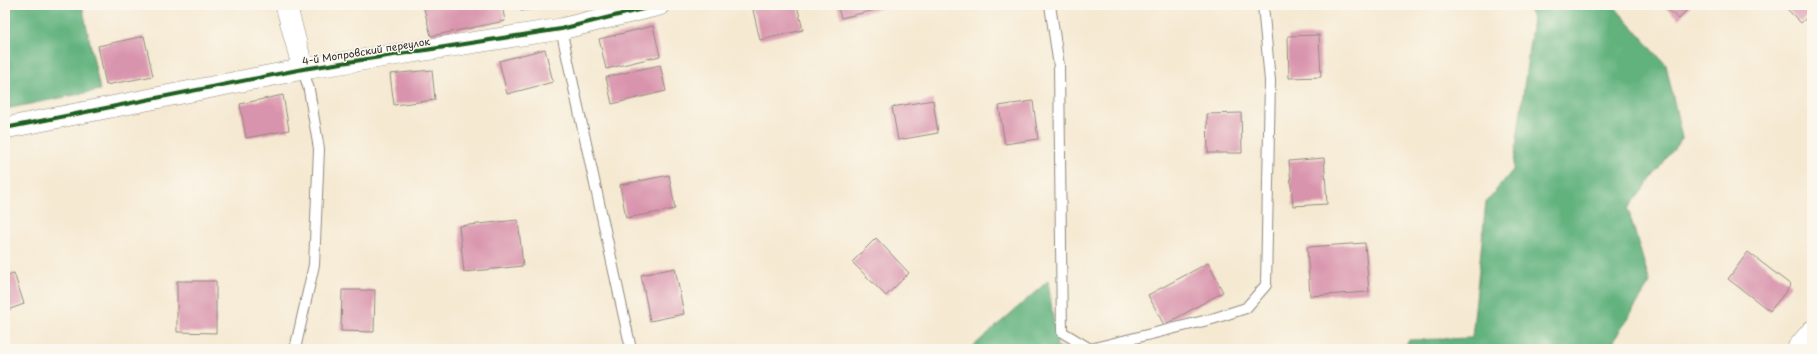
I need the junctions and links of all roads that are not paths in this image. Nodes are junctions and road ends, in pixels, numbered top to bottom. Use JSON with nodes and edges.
{"nodes":[{"id":1,"x":286,"y":5,"type":"edge"},
{"id":2,"x":659,"y":5,"type":"edge"},
{"id":3,"x":1050,"y":5,"type":"edge"},
{"id":4,"x":1263,"y":5,"type":"edge"},
{"id":5,"x":561,"y":29,"type":"junction"},
{"id":6,"x":303,"y":69,"type":"junction"},
{"id":7,"x":5,"y":128,"type":"edge"},
{"id":8,"x":1812,"y":331,"type":"edge"},
{"id":9,"x":295,"y":349,"type":"edge"},
{"id":10,"x":631,"y":349,"type":"edge"},
{"id":11,"x":1797,"y":349,"type":"edge"}],
"edges":[{"from":1,"to":6,"type":"street"},
{"from":2,"to":5,"type":"street","name":"4-й Мопровский переулок"},
{"from":3,"to":4,"type":"lane"},
{"from":5,"to":6,"type":"street","name":"4-й Мопровский переулок"},
{"from":5,"to":10,"type":"lane"},
{"from":6,"to":7,"type":"street","name":"4-й Мопровский переулок"},
{"from":6,"to":9,"type":"lane"},
{"from":8,"to":11,"type":"street"}]}
